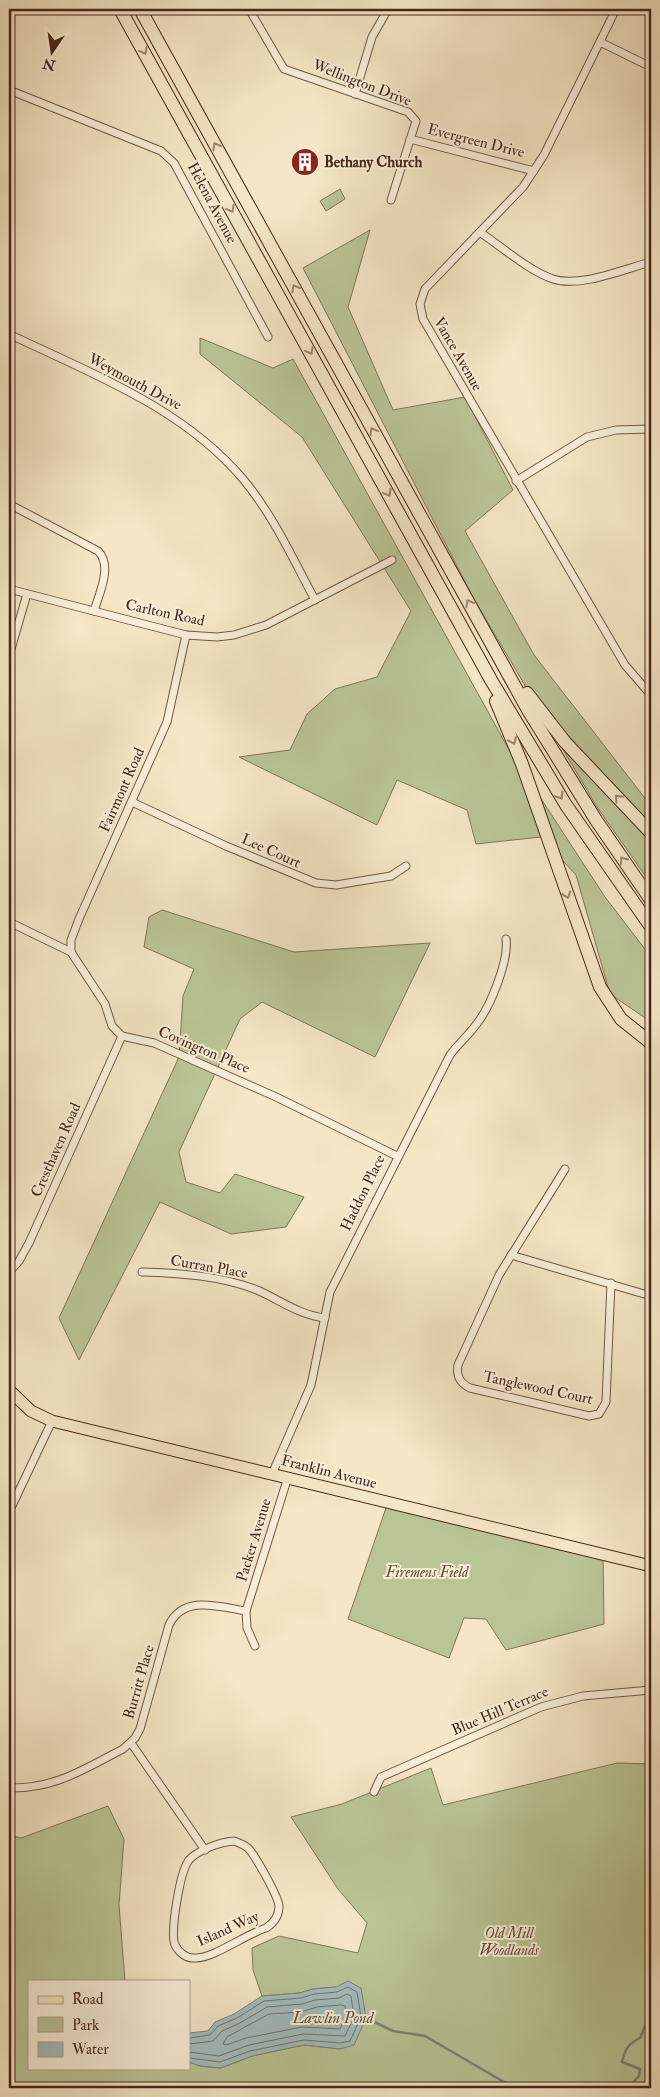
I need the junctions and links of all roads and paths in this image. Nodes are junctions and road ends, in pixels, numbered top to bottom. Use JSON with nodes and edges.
{"nodes":[{"id":1,"x":120,"y":9,"type":"edge"},
{"id":2,"x":140,"y":9,"type":"edge"},
{"id":3,"x":249,"y":9,"type":"edge"},
{"id":4,"x":388,"y":9,"type":"edge"},
{"id":5,"x":616,"y":9,"type":"edge"},
{"id":6,"x":600,"y":42,"type":"junction"},
{"id":7,"x":651,"y":67,"type":"edge"},
{"id":8,"x":9,"y":90,"type":"edge"},
{"id":9,"x":355,"y":94,"type":"junction"},
{"id":10,"x":410,"y":139,"type":"junction"},
{"id":11,"x":534,"y":170,"type":"junction"},
{"id":12,"x":391,"y":200,"type":"dead end"},
{"id":13,"x":481,"y":233,"type":"junction"},
{"id":14,"x":651,"y":262,"type":"edge"},
{"id":15,"x":9,"y":334,"type":"edge"},
{"id":16,"x":268,"y":337,"type":"dead end"},
{"id":17,"x":651,"y":429,"type":"edge"},
{"id":18,"x":516,"y":481,"type":"junction"},
{"id":19,"x":9,"y":504,"type":"edge"},
{"id":20,"x":392,"y":560,"type":"dead end"},
{"id":21,"x":9,"y":589,"type":"edge"},
{"id":22,"x":27,"y":594,"type":"junction"},
{"id":23,"x":315,"y":600,"type":"junction"},
{"id":24,"x":94,"y":612,"type":"junction"},
{"id":25,"x":186,"y":635,"type":"junction"},
{"id":26,"x":493,"y":646,"type":"junction"},
{"id":27,"x":9,"y":656,"type":"edge"},
{"id":28,"x":482,"y":664,"type":"junction"},
{"id":29,"x":651,"y":695,"type":"edge"},
{"id":30,"x":132,"y":802,"type":"junction"},
{"id":31,"x":651,"y":833,"type":"edge"},
{"id":32,"x":406,"y":866,"type":"dead end"},
{"id":33,"x":651,"y":900,"type":"edge"},
{"id":34,"x":9,"y":922,"type":"edge"},
{"id":35,"x":651,"y":927,"type":"edge"},
{"id":36,"x":506,"y":939,"type":"dead end"},
{"id":37,"x":71,"y":952,"type":"junction"},
{"id":38,"x":122,"y":1036,"type":"junction"},
{"id":39,"x":651,"y":1044,"type":"edge"},
{"id":40,"x":397,"y":1156,"type":"junction"},
{"id":41,"x":565,"y":1169,"type":"dead end"},
{"id":42,"x":510,"y":1255,"type":"junction"},
{"id":43,"x":9,"y":1272,"type":"edge"},
{"id":44,"x":142,"y":1272,"type":"dead end"},
{"id":45,"x":611,"y":1283,"type":"junction"},
{"id":46,"x":651,"y":1296,"type":"edge"},
{"id":47,"x":325,"y":1318,"type":"junction"},
{"id":48,"x":9,"y":1390,"type":"edge"},
{"id":49,"x":52,"y":1421,"type":"junction"},
{"id":50,"x":272,"y":1474,"type":"junction"},
{"id":51,"x":288,"y":1477,"type":"junction"},
{"id":52,"x":9,"y":1512,"type":"edge"},
{"id":53,"x":651,"y":1566,"type":"edge"},
{"id":54,"x":246,"y":1611,"type":"junction"},
{"id":55,"x":255,"y":1646,"type":"dead end"},
{"id":56,"x":651,"y":1690,"type":"edge"},
{"id":57,"x":131,"y":1743,"type":"junction"},
{"id":58,"x":9,"y":1788,"type":"edge"},
{"id":59,"x":374,"y":1792,"type":"dead end"},
{"id":60,"x":205,"y":1850,"type":"junction"}],
"edges":[{"from":1,"to":28,"type":"highway","one_way":true},
{"from":26,"to":2,"type":"highway","one_way":true},
{"from":3,"to":9,"type":"street","name":"Wellington Drive"},
{"from":4,"to":9,"type":"street"},
{"from":5,"to":6,"type":"street","name":"Vance Avenue"},
{"from":6,"to":7,"type":"street"},
{"from":6,"to":11,"type":"street","name":"Vance Avenue"},
{"from":8,"to":16,"type":"street","name":"Helena Avenue"},
{"from":9,"to":10,"type":"street","name":"Wellington Drive"},
{"from":10,"to":11,"type":"street","name":"Evergreen Drive"},
{"from":10,"to":12,"type":"street","name":"Wellington Drive"},
{"from":11,"to":13,"type":"street","name":"Vance Avenue"},
{"from":13,"to":14,"type":"street"},
{"from":13,"to":18,"type":"street","name":"Vance Avenue"},
{"from":15,"to":23,"type":"street","name":"Weymouth Drive"},
{"from":17,"to":18,"type":"street"},
{"from":18,"to":29,"type":"street","name":"Vance Avenue"},
{"from":19,"to":24,"type":"street"},
{"from":20,"to":23,"type":"street","name":"Carlton Road"},
{"from":21,"to":22,"type":"street","name":"Carlton Road"},
{"from":22,"to":24,"type":"street","name":"Carlton Road"},
{"from":22,"to":27,"type":"street"},
{"from":23,"to":25,"type":"street","name":"Carlton Road"},
{"from":24,"to":25,"type":"street","name":"Carlton Road"},
{"from":25,"to":30,"type":"street","name":"Fairmont Road"},
{"from":31,"to":26,"type":"highway","one_way":true},
{"from":33,"to":26,"type":"highway","one_way":true},
{"from":28,"to":35,"type":"highway","one_way":true},
{"from":28,"to":39,"type":"highway","one_way":true},
{"from":30,"to":32,"type":"street","name":"Lee Court"},
{"from":30,"to":37,"type":"street","name":"Fairmont Road"},
{"from":34,"to":37,"type":"street"},
{"from":36,"to":40,"type":"street","name":"Haddon Place"},
{"from":37,"to":38,"type":"street"},
{"from":38,"to":40,"type":"street","name":"Covington Place"},
{"from":38,"to":43,"type":"street","name":"Cresthaven Road"},
{"from":40,"to":47,"type":"street","name":"Haddon Place"},
{"from":41,"to":42,"type":"street","name":"Tanglewood Court"},
{"from":42,"to":45,"type":"street"},
{"from":42,"to":45,"type":"street","name":"Tanglewood Court"},
{"from":44,"to":47,"type":"street","name":"Curran Place"},
{"from":45,"to":46,"type":"street"},
{"from":47,"to":50,"type":"street","name":"Haddon Place"},
{"from":48,"to":49,"type":"main road","name":"Franklin Avenue"},
{"from":49,"to":50,"type":"main road","name":"Franklin Avenue"},
{"from":49,"to":52,"type":"street"},
{"from":50,"to":51,"type":"main road","name":"Franklin Avenue"},
{"from":51,"to":53,"type":"main road","name":"Franklin Avenue"},
{"from":51,"to":54,"type":"street","name":"Packer Avenue"},
{"from":54,"to":55,"type":"street","name":"Packer Avenue"},
{"from":54,"to":57,"type":"street","name":"Burritt Place"},
{"from":56,"to":59,"type":"street","name":"Blue Hill Terrace"},
{"from":57,"to":58,"type":"street","name":"Burritt Place"},
{"from":57,"to":60,"type":"street"},
{"from":60,"to":60,"type":"street","name":"Island Way"}]}
